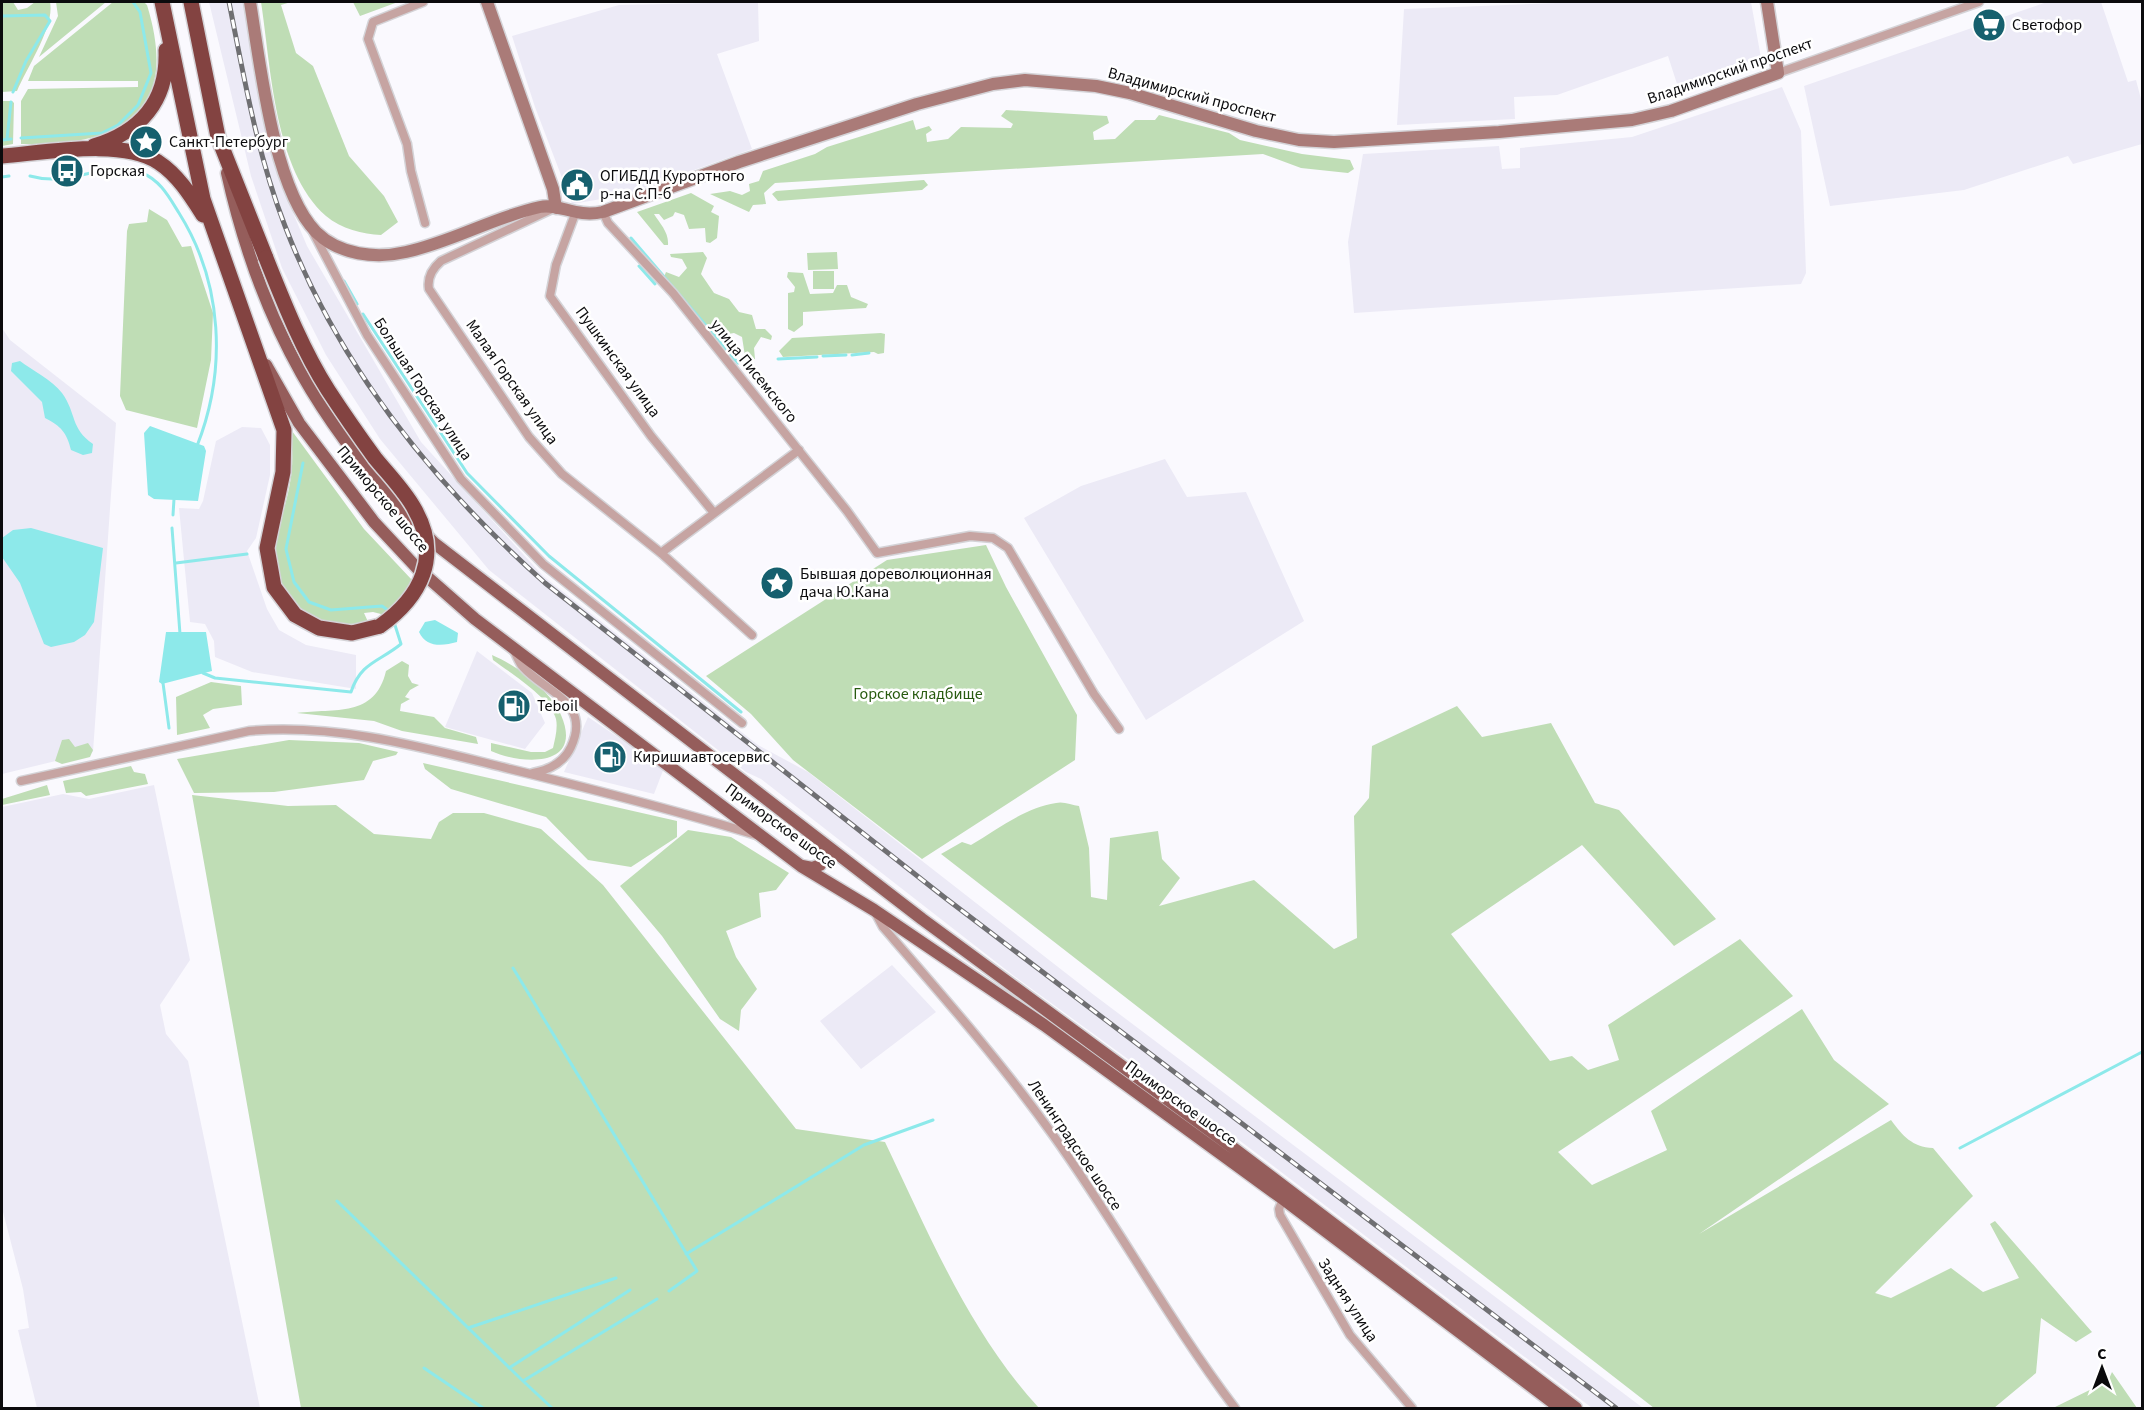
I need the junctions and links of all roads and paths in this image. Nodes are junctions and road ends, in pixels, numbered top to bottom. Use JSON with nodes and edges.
{"nodes":[{"id":1,"x":191,"y":2,"type":"edge"},
{"id":2,"x":250,"y":2,"type":"edge"},
{"id":3,"x":423,"y":2,"type":"edge"},
{"id":4,"x":487,"y":2,"type":"edge"},
{"id":5,"x":1767,"y":2,"type":"edge"},
{"id":6,"x":1979,"y":2,"type":"edge"},
{"id":7,"x":163,"y":9,"type":"edge"},
{"id":8,"x":1778,"y":73,"type":"junction"},
{"id":9,"x":219,"y":137,"type":"junction"},
{"id":10,"x":76,"y":151,"type":"junction"},
{"id":11,"x":2,"y":156,"type":"edge"},
{"id":12,"x":556,"y":208,"type":"junction"},
{"id":13,"x":603,"y":212,"type":"junction"},
{"id":14,"x":575,"y":214,"type":"junction"},
{"id":15,"x":308,"y":221,"type":"junction"},
{"id":16,"x":425,"y":223,"type":"dead end"},
{"id":17,"x":215,"y":236,"type":"junction"},
{"id":18,"x":349,"y":251,"type":"junction"},
{"id":19,"x":331,"y":268,"type":"junction"},
{"id":20,"x":259,"y":353,"type":"junction"},
{"id":21,"x":798,"y":450,"type":"junction"},
{"id":22,"x":714,"y":513,"type":"junction"},
{"id":23,"x":661,"y":553,"type":"junction"},
{"id":24,"x":752,"y":635,"type":"dead end"},
{"id":25,"x":512,"y":648,"type":"junction"},
{"id":26,"x":742,"y":723,"type":"dead end"},
{"id":27,"x":1119,"y":729,"type":"dead end"},
{"id":28,"x":530,"y":774,"type":"junction"},
{"id":29,"x":21,"y":781,"type":"dead end"},
{"id":30,"x":762,"y":837,"type":"junction"},
{"id":31,"x":823,"y":844,"type":"junction"},
{"id":32,"x":801,"y":866,"type":"junction"},
{"id":33,"x":874,"y":910,"type":"junction"},
{"id":34,"x":1283,"y":1199,"type":"junction"},
{"id":35,"x":1235,"y":1408,"type":"edge"},
{"id":36,"x":1412,"y":1408,"type":"edge"},
{"id":37,"x":1560,"y":1408,"type":"edge"},
{"id":38,"x":1576,"y":1408,"type":"edge"}],
"edges":[{"from":1,"to":9,"type":"highway","name":"Приморское шоссе"},
{"from":2,"to":15,"type":"main road","name":"Большая Горская улица"},
{"from":3,"to":16,"type":"street"},
{"from":4,"to":12,"type":"main road"},
{"from":5,"to":8,"type":"main road"},
{"from":6,"to":8,"type":"street","name":"Владимирский проспект"},
{"from":7,"to":10,"type":"highway"},
{"from":7,"to":17,"type":"highway","name":"Приморское шоссе"},
{"from":8,"to":13,"type":"main road","name":"Владимирский проспект"},
{"from":9,"to":20,"type":"highway","bridge":true},
{"from":9,"to":31,"type":"main road","name":"Приморское шоссе"},
{"from":10,"to":11,"type":"highway"},
{"from":10,"to":17,"type":"highway"},
{"from":12,"to":14,"type":"main road","name":"Владимирский проспект"},
{"from":12,"to":18,"type":"main road","name":"Владимирский проспект"},
{"from":12,"to":23,"type":"street","name":"Малая Горская улица"},
{"from":13,"to":14,"type":"main road","name":"Владимирский проспект"},
{"from":13,"to":21,"type":"street","name":"улица Писемского"},
{"from":14,"to":22,"type":"street","name":"Пушкинская улица"},
{"from":15,"to":18,"type":"main road","name":"Владимирский проспект"},
{"from":15,"to":19,"type":"street","name":"Большая Горская улица"},
{"from":17,"to":20,"type":"highway","name":"Приморское шоссе"},
{"from":18,"to":19,"type":"street"},
{"from":19,"to":26,"type":"street","name":"Большая Горская улица"},
{"from":20,"to":25,"type":"main road","name":"Приморское шоссе"},
{"from":21,"to":22,"type":"street"},
{"from":21,"to":27,"type":"street","name":"улица Писемского"},
{"from":22,"to":23,"type":"street"},
{"from":23,"to":24,"type":"street","name":"Малая Горская улица"},
{"from":25,"to":28,"type":"street"},
{"from":25,"to":30,"type":"main road","name":"Приморское шоссе"},
{"from":28,"to":29,"type":"street"},
{"from":28,"to":30,"type":"street"},
{"from":30,"to":32,"type":"main road","name":"Приморское шоссе"},
{"from":31,"to":32,"type":"main road"},
{"from":31,"to":38,"type":"main road","name":"Приморское шоссе"},
{"from":32,"to":33,"type":"main road","name":"Приморское шоссе"},
{"from":33,"to":34,"type":"main road","name":"Приморское шоссе"},
{"from":33,"to":35,"type":"street","name":"Ленинградское шоссе"},
{"from":34,"to":36,"type":"street","name":"Задняя улица"},
{"from":34,"to":37,"type":"main road","name":"Приморское шоссе"}]}
